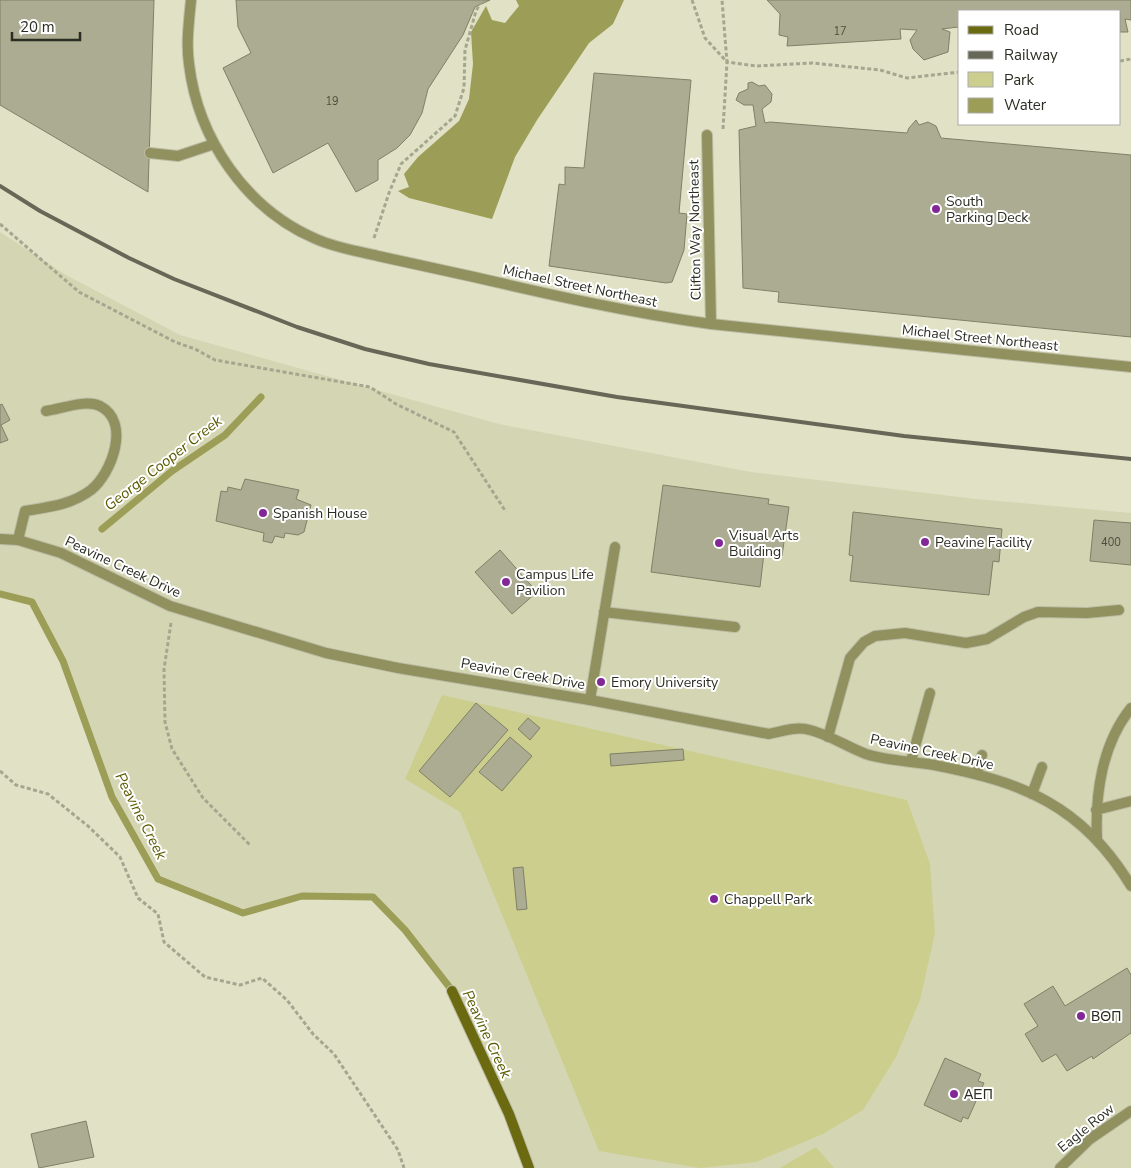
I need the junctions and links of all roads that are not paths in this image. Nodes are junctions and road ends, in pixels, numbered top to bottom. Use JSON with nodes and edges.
{"nodes":[{"id":1,"x":191,"y":0,"type":"edge"},
{"id":2,"x":707,"y":135,"type":"road end"},
{"id":3,"x":214,"y":144,"type":"junction"},
{"id":4,"x":150,"y":153,"type":"dead end"},
{"id":5,"x":711,"y":324,"type":"junction"},
{"id":6,"x":1131,"y":367,"type":"edge"},
{"id":7,"x":46,"y":411,"type":"dead end"},
{"id":8,"x":0,"y":539,"type":"edge"},
{"id":9,"x":18,"y":540,"type":"junction"},
{"id":10,"x":615,"y":547,"type":"dead end"},
{"id":11,"x":1119,"y":610,"type":"dead end"},
{"id":12,"x":604,"y":612,"type":"junction"},
{"id":13,"x":735,"y":627,"type":"dead end"},
{"id":14,"x":930,"y":693,"type":"dead end"},
{"id":15,"x":590,"y":700,"type":"junction"},
{"id":16,"x":1131,"y":708,"type":"edge"},
{"id":17,"x":828,"y":737,"type":"junction"},
{"id":18,"x":982,"y":755,"type":"dead end"},
{"id":19,"x":911,"y":761,"type":"junction"},
{"id":20,"x":1042,"y":767,"type":"dead end"},
{"id":21,"x":977,"y":774,"type":"junction"},
{"id":22,"x":1032,"y":794,"type":"junction"},
{"id":23,"x":1131,"y":801,"type":"edge"},
{"id":24,"x":1096,"y":810,"type":"junction"},
{"id":25,"x":1097,"y":838,"type":"junction"},
{"id":26,"x":1131,"y":886,"type":"edge"},
{"id":27,"x":452,"y":991,"type":"dead end"},
{"id":28,"x":1131,"y":1111,"type":"edge"},
{"id":29,"x":529,"y":1168,"type":"edge"},
{"id":30,"x":1060,"y":1168,"type":"edge"}],
"edges":[{"from":1,"to":3,"type":"street","name":"Michael Street Northeast"},
{"from":2,"to":5,"type":"street","name":"Clifton Way Northeast"},
{"from":3,"to":4,"type":"street"},
{"from":3,"to":5,"type":"street","name":"Michael Street Northeast"},
{"from":5,"to":6,"type":"street","name":"Michael Street Northeast"},
{"from":7,"to":9,"type":"street"},
{"from":8,"to":9,"type":"street","name":"Peavine Creek Drive"},
{"from":9,"to":15,"type":"street","name":"Peavine Creek Drive"},
{"from":10,"to":12,"type":"street"},
{"from":11,"to":17,"type":"street"},
{"from":12,"to":13,"type":"street"},
{"from":12,"to":15,"type":"street"},
{"from":14,"to":19,"type":"street"},
{"from":15,"to":17,"type":"street","name":"Peavine Creek Drive"},
{"from":16,"to":24,"type":"street"},
{"from":17,"to":19,"type":"street","name":"Peavine Creek Drive"},
{"from":18,"to":21,"type":"street"},
{"from":19,"to":21,"type":"street","name":"Peavine Creek Drive"},
{"from":20,"to":22,"type":"street"},
{"from":21,"to":22,"type":"street","name":"Peavine Creek Drive"},
{"from":22,"to":25,"type":"street","name":"Peavine Creek Drive"},
{"from":23,"to":24,"type":"street"},
{"from":24,"to":25,"type":"street"},
{"from":25,"to":26,"type":"street","name":"Peavine Creek Drive"},
{"from":27,"to":29,"type":"main road"},
{"from":28,"to":30,"type":"street","name":"Eagle Row"}]}
